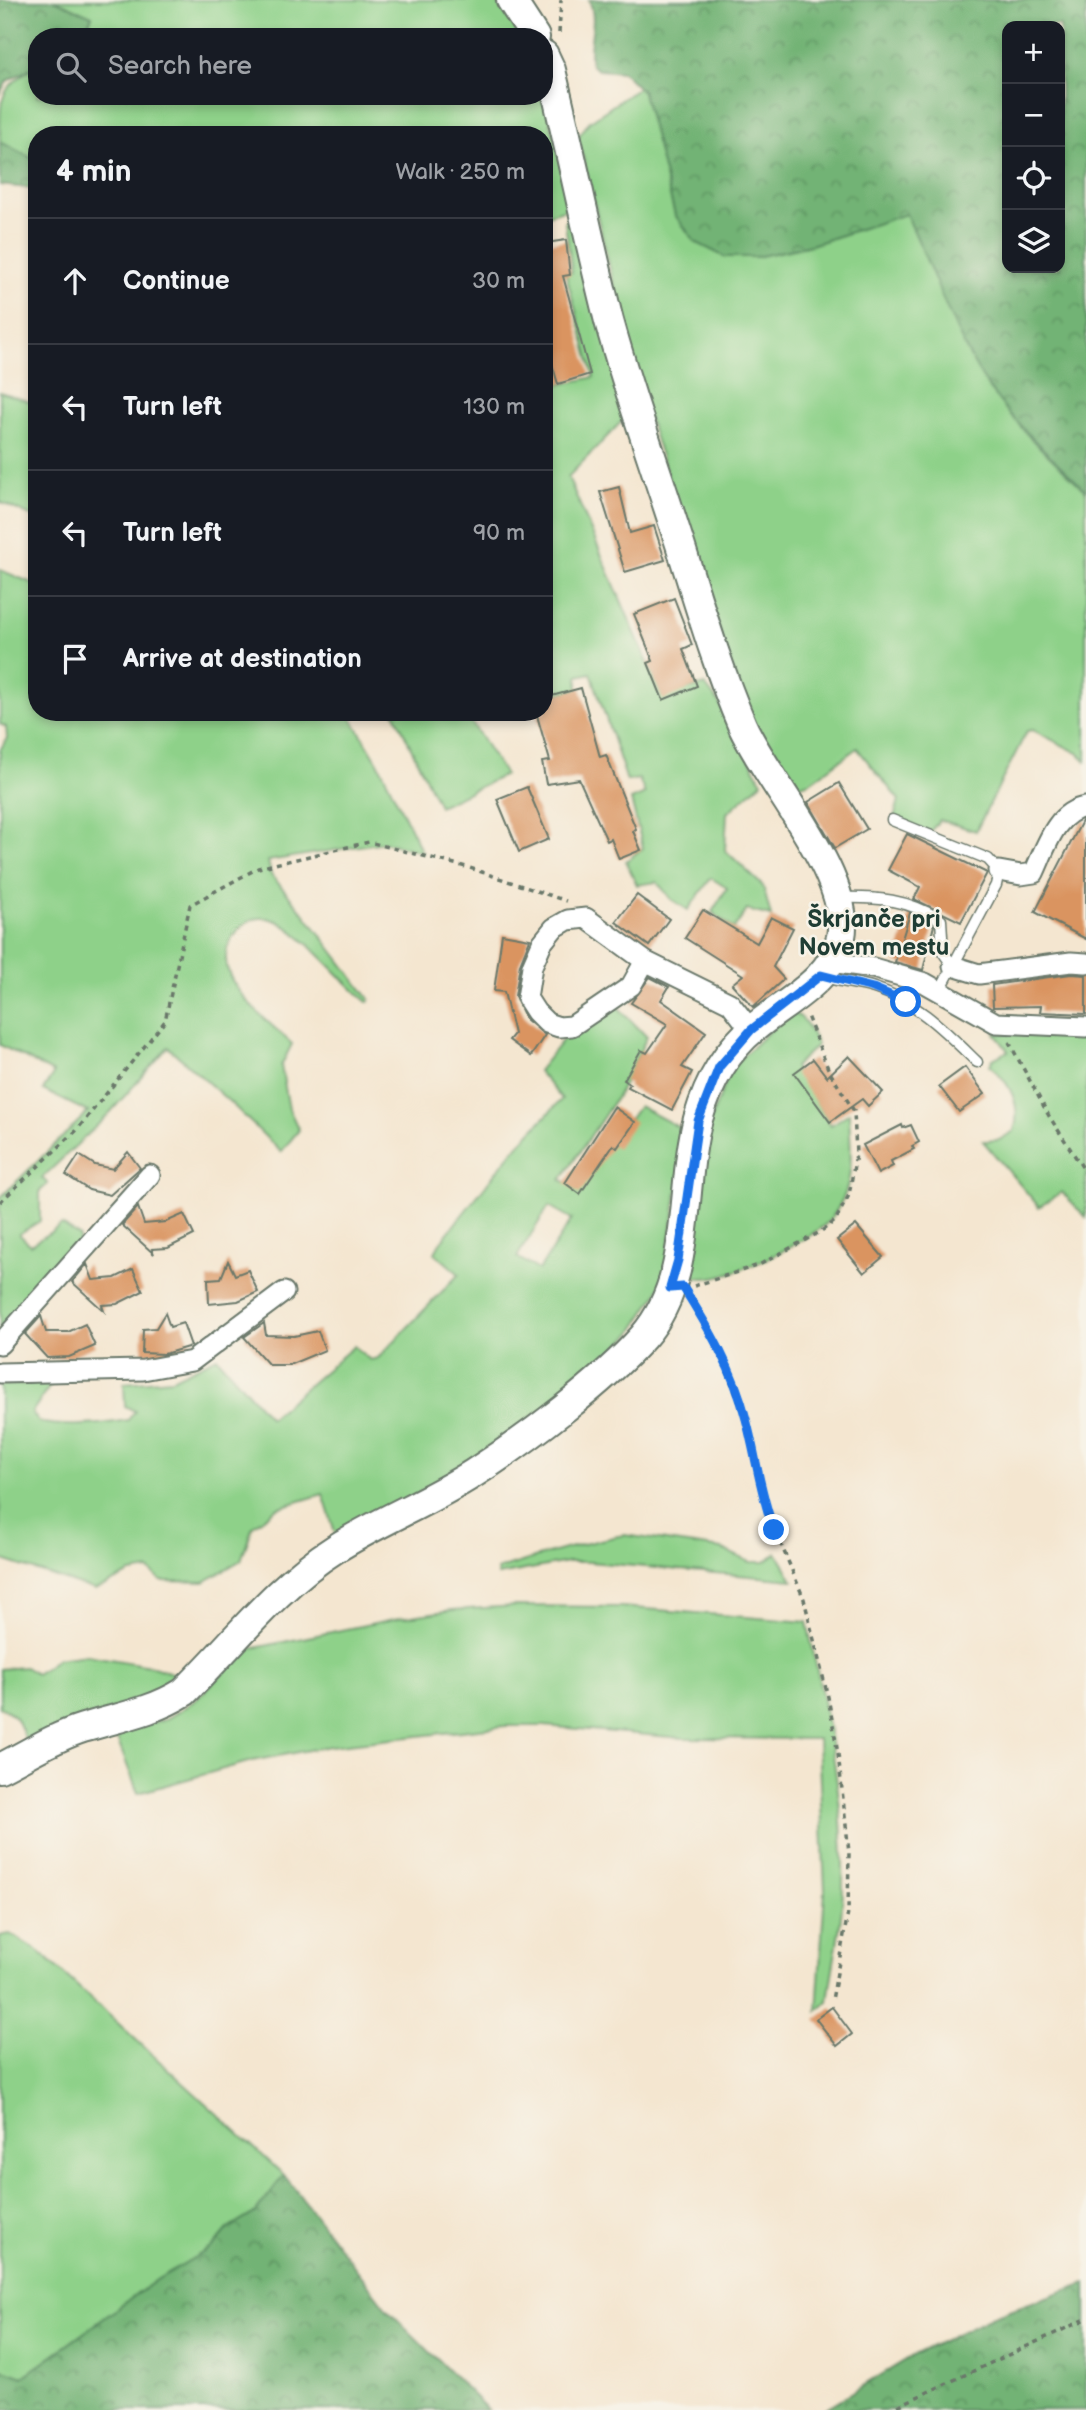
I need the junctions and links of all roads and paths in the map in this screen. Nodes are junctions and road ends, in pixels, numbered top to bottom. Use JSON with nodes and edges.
{"nodes":[{"id":1,"x":511,"y":0,"type":"edge"},
{"id":2,"x":529,"y":28,"type":"edge"},
{"id":3,"x":553,"y":79,"type":"edge"},
{"id":4,"x":1086,"y":807,"type":"edge"},
{"id":5,"x":892,"y":820,"type":"dead end"},
{"id":6,"x":999,"y":871,"type":"junction"},
{"id":7,"x":838,"y":898,"type":"junction"},
{"id":8,"x":586,"y":918,"type":"junction"},
{"id":9,"x":645,"y":961,"type":"junction"},
{"id":10,"x":1086,"y":962,"type":"edge"},
{"id":11,"x":953,"y":966,"type":"junction"},
{"id":12,"x":826,"y":969,"type":"junction"},
{"id":13,"x":940,"y":990,"type":"junction"},
{"id":14,"x":796,"y":996,"type":"junction"},
{"id":15,"x":996,"y":1023,"type":"junction"},
{"id":16,"x":1086,"y":1027,"type":"edge"},
{"id":17,"x":751,"y":1030,"type":"junction"},
{"id":18,"x":977,"y":1062,"type":"dead end"},
{"id":19,"x":1086,"y":1173,"type":"edge"},
{"id":20,"x":150,"y":1175,"type":"dead end"},
{"id":21,"x":0,"y":1202,"type":"edge"},
{"id":22,"x":676,"y":1287,"type":"junction"},
{"id":23,"x":284,"y":1292,"type":"dead end"},
{"id":24,"x":0,"y":1344,"type":"edge"},
{"id":25,"x":0,"y":1373,"type":"edge"},
{"id":26,"x":0,"y":1769,"type":"edge"},
{"id":27,"x":832,"y":2000,"type":"dead end"},
{"id":28,"x":1086,"y":2319,"type":"edge"},
{"id":29,"x":889,"y":2410,"type":"edge"}],
"edges":[{"from":1,"to":2,"type":"street"},
{"from":3,"to":7,"type":"street"},
{"from":4,"to":6,"type":"street"},
{"from":5,"to":6,"type":"lane"},
{"from":6,"to":11,"type":"lane"},
{"from":7,"to":11,"type":"lane"},
{"from":7,"to":12,"type":"street"},
{"from":8,"to":9,"type":"street"},
{"from":8,"to":9,"type":"street"},
{"from":8,"to":21,"type":"path"},
{"from":9,"to":17,"type":"street"},
{"from":10,"to":11,"type":"street"},
{"from":11,"to":13,"type":"lane"},
{"from":12,"to":13,"type":"street"},
{"from":12,"to":14,"type":"street"},
{"from":12,"to":18,"type":"lane"},
{"from":13,"to":15,"type":"street"},
{"from":14,"to":17,"type":"street"},
{"from":14,"to":22,"type":"path"},
{"from":15,"to":16,"type":"street"},
{"from":15,"to":19,"type":"path"},
{"from":17,"to":22,"type":"street"},
{"from":20,"to":24,"type":"street"},
{"from":22,"to":26,"type":"street"},
{"from":22,"to":27,"type":"path"},
{"from":23,"to":25,"type":"street"},
{"from":28,"to":29,"type":"path"}]}
